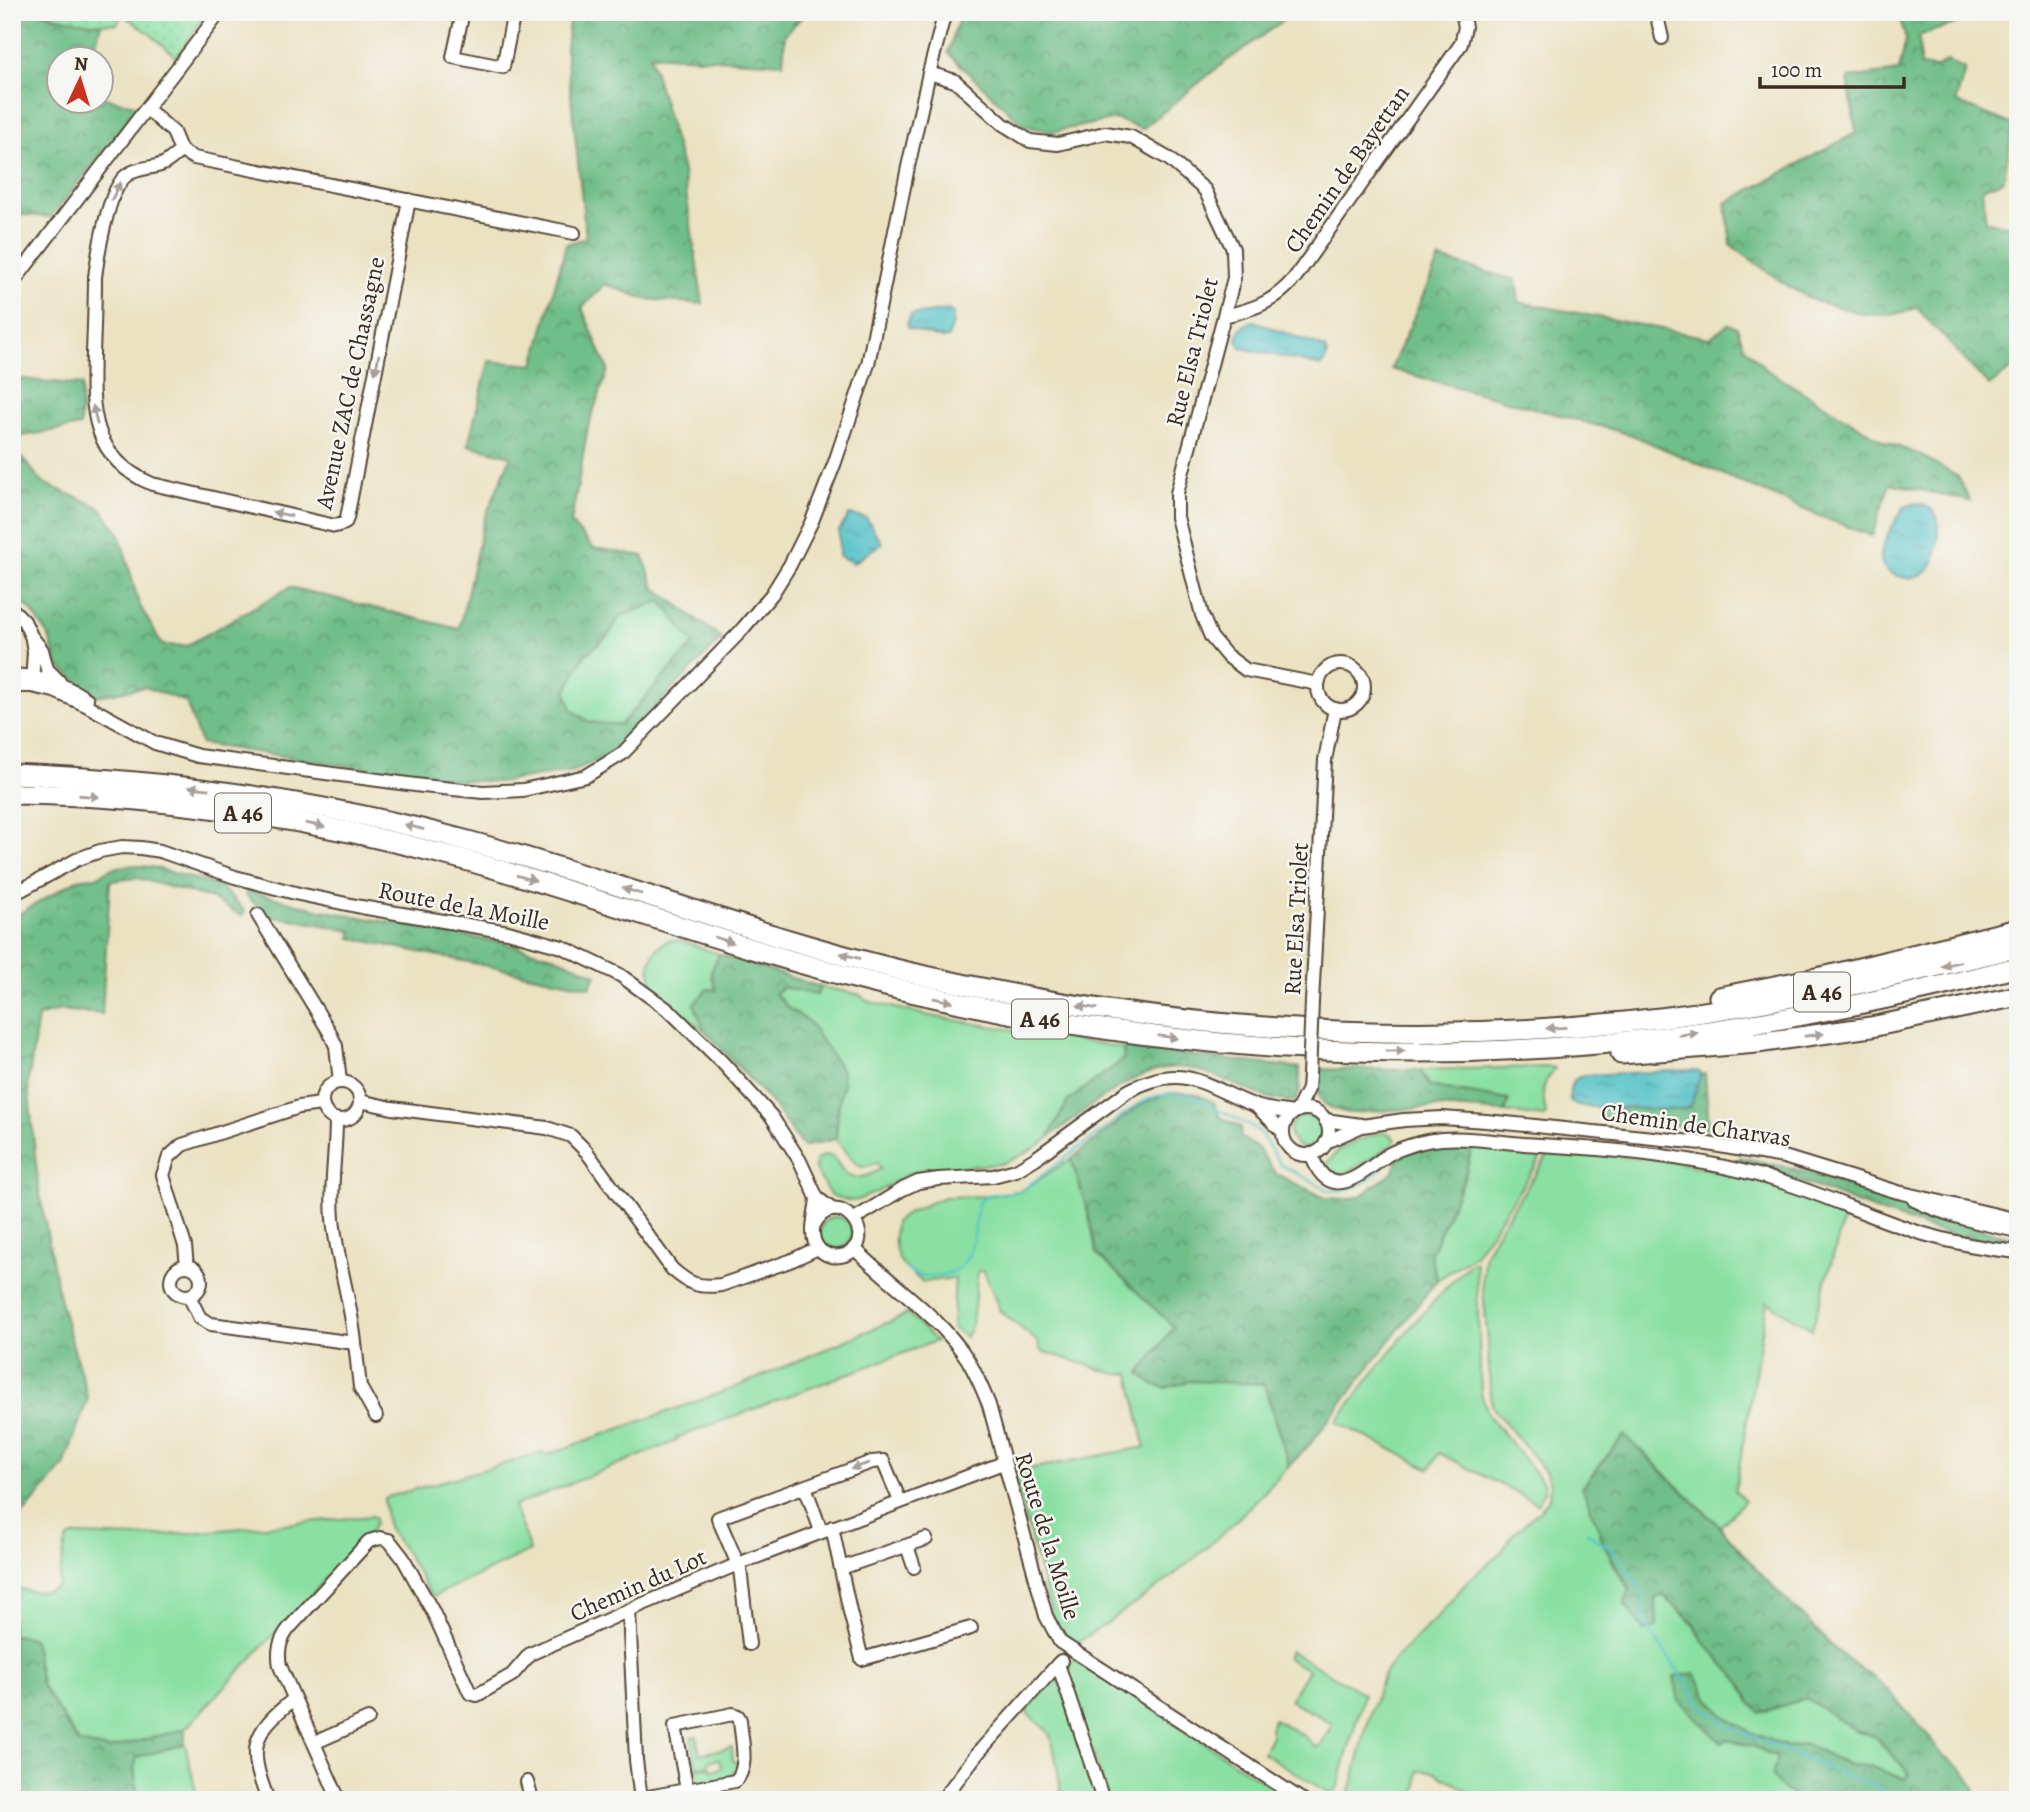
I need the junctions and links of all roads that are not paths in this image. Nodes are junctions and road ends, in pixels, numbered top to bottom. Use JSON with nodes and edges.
{"nodes":[{"id":1,"x":220,"y":12,"type":"edge"},
{"id":2,"x":463,"y":12,"type":"edge"},
{"id":3,"x":945,"y":12,"type":"edge"},
{"id":4,"x":1462,"y":12,"type":"edge"},
{"id":5,"x":1656,"y":12,"type":"edge"},
{"id":6,"x":509,"y":13,"type":"edge"},
{"id":7,"x":1662,"y":37,"type":"dead end"},
{"id":8,"x":929,"y":73,"type":"junction"},
{"id":9,"x":147,"y":109,"type":"junction"},
{"id":10,"x":181,"y":151,"type":"junction"},
{"id":11,"x":409,"y":200,"type":"junction"},
{"id":12,"x":574,"y":233,"type":"dead end"},
{"id":13,"x":12,"y":284,"type":"edge"},
{"id":14,"x":1224,"y":316,"type":"junction"},
{"id":15,"x":12,"y":609,"type":"edge"},
{"id":16,"x":12,"y":675,"type":"edge"},
{"id":17,"x":37,"y":678,"type":"junction"},
{"id":18,"x":1318,"y":684,"type":"junction"},
{"id":19,"x":12,"y":685,"type":"edge"},
{"id":20,"x":1335,"y":709,"type":"junction"},
{"id":21,"x":124,"y":727,"type":"junction"},
{"id":22,"x":12,"y":774,"type":"edge"},
{"id":23,"x":12,"y":794,"type":"edge"},
{"id":24,"x":12,"y":895,"type":"edge"},
{"id":25,"x":258,"y":915,"type":"dead end"},
{"id":26,"x":2018,"y":929,"type":"edge"},
{"id":27,"x":2018,"y":947,"type":"edge"},
{"id":28,"x":2018,"y":967,"type":"edge"},
{"id":29,"x":2018,"y":996,"type":"edge"},
{"id":30,"x":2018,"y":1009,"type":"edge"},
{"id":31,"x":1623,"y":1022,"type":"junction"},
{"id":32,"x":1871,"y":1027,"type":"junction"},
{"id":33,"x":1546,"y":1047,"type":"junction"},
{"id":34,"x":340,"y":1082,"type":"junction"},
{"id":35,"x":1308,"y":1089,"type":"junction"},
{"id":36,"x":360,"y":1101,"type":"junction"},
{"id":37,"x":321,"y":1104,"type":"junction"},
{"id":38,"x":1257,"y":1106,"type":"junction"},
{"id":39,"x":1314,"y":1111,"type":"junction"},
{"id":40,"x":1295,"y":1112,"type":"junction"},
{"id":41,"x":336,"y":1120,"type":"junction"},
{"id":42,"x":1325,"y":1120,"type":"junction"},
{"id":43,"x":1362,"y":1126,"type":"junction"},
{"id":44,"x":1283,"y":1132,"type":"junction"},
{"id":45,"x":1326,"y":1142,"type":"junction"},
{"id":46,"x":1311,"y":1154,"type":"junction"},
{"id":47,"x":1898,"y":1192,"type":"junction"},
{"id":48,"x":817,"y":1198,"type":"junction"},
{"id":49,"x":833,"y":1210,"type":"junction"},
{"id":50,"x":854,"y":1219,"type":"junction"},
{"id":51,"x":2018,"y":1220,"type":"edge"},
{"id":52,"x":814,"y":1225,"type":"junction"},
{"id":53,"x":2018,"y":1231,"type":"edge"},
{"id":54,"x":818,"y":1248,"type":"junction"},
{"id":55,"x":854,"y":1248,"type":"junction"},
{"id":56,"x":2018,"y":1252,"type":"edge"},
{"id":57,"x":187,"y":1266,"type":"junction"},
{"id":58,"x":189,"y":1296,"type":"junction"},
{"id":59,"x":355,"y":1343,"type":"junction"},
{"id":60,"x":376,"y":1416,"type":"dead end"},
{"id":61,"x":1003,"y":1463,"type":"junction"},
{"id":62,"x":801,"y":1488,"type":"junction"},
{"id":63,"x":900,"y":1501,"type":"junction"},
{"id":64,"x":827,"y":1529,"type":"junction"},
{"id":65,"x":926,"y":1539,"type":"dead end"},
{"id":66,"x":907,"y":1546,"type":"junction"},
{"id":67,"x":738,"y":1564,"type":"junction"},
{"id":68,"x":914,"y":1567,"type":"dead end"},
{"id":69,"x":841,"y":1568,"type":"junction"},
{"id":70,"x":629,"y":1611,"type":"junction"},
{"id":71,"x":971,"y":1628,"type":"dead end"},
{"id":72,"x":749,"y":1644,"type":"dead end"},
{"id":73,"x":1069,"y":1649,"type":"junction"},
{"id":74,"x":1058,"y":1664,"type":"junction"},
{"id":75,"x":294,"y":1699,"type":"junction"},
{"id":76,"x":368,"y":1719,"type":"dead end"},
{"id":77,"x":314,"y":1743,"type":"junction"},
{"id":78,"x":527,"y":1782,"type":"dead end"},
{"id":79,"x":687,"y":1790,"type":"junction"},
{"id":80,"x":268,"y":1800,"type":"edge"},
{"id":81,"x":339,"y":1800,"type":"edge"},
{"id":82,"x":532,"y":1800,"type":"edge"},
{"id":83,"x":643,"y":1800,"type":"edge"},
{"id":84,"x":942,"y":1800,"type":"edge"},
{"id":85,"x":1103,"y":1800,"type":"edge"},
{"id":86,"x":1302,"y":1800,"type":"edge"}],
"edges":[{"from":1,"to":9,"type":"street"},
{"from":2,"to":6,"type":"street"},
{"from":3,"to":8,"type":"street"},
{"from":4,"to":14,"type":"street","name":"Chemin de Bayettan"},
{"from":5,"to":7,"type":"street"},
{"from":8,"to":14,"type":"street","name":"Rue Elsa Triolet"},
{"from":8,"to":21,"type":"street"},
{"from":9,"to":10,"type":"street"},
{"from":9,"to":13,"type":"street"},
{"from":10,"to":11,"type":"street"},
{"from":11,"to":10,"type":"street","name":"Avenue ZAC de Chassagne","one_way":true},
{"from":11,"to":12,"type":"street"},
{"from":14,"to":18,"type":"street","name":"Rue Elsa Triolet"},
{"from":15,"to":17,"type":"street"},
{"from":16,"to":17,"type":"street"},
{"from":17,"to":19,"type":"street"},
{"from":17,"to":21,"type":"street"},
{"from":17,"to":21,"type":"street"},
{"from":18,"to":20,"type":"street"},
{"from":18,"to":20,"type":"street"},
{"from":20,"to":35,"type":"street","name":"Rue Elsa Triolet","bridge":true},
{"from":31,"to":22,"type":"highway","number":"A 46","one_way":true},
{"from":23,"to":33,"type":"highway","number":"A 46","one_way":true},
{"from":24,"to":48,"type":"street","name":"Route de la Moille"},
{"from":25,"to":34,"type":"street"},
{"from":26,"to":31,"type":"highway"},
{"from":27,"to":31,"type":"highway","number":"A 46","one_way":true},
{"from":33,"to":28,"type":"highway","number":"A 46","one_way":true},
{"from":29,"to":32,"type":"highway"},
{"from":30,"to":32,"type":"highway"},
{"from":33,"to":32,"type":"highway","one_way":true},
{"from":34,"to":36,"type":"street"},
{"from":34,"to":37,"type":"street"},
{"from":35,"to":39,"type":"street","name":"Rue Elsa Triolet"},
{"from":35,"to":40,"type":"street","name":"Rue Elsa Triolet"},
{"from":36,"to":41,"type":"street"},
{"from":36,"to":54,"type":"street"},
{"from":37,"to":41,"type":"street"},
{"from":37,"to":57,"type":"street"},
{"from":38,"to":40,"type":"street"},
{"from":38,"to":44,"type":"street"},
{"from":38,"to":50,"type":"street"},
{"from":39,"to":40,"type":"street"},
{"from":39,"to":42,"type":"street"},
{"from":40,"to":44,"type":"street"},
{"from":41,"to":59,"type":"street"},
{"from":42,"to":43,"type":"street","name":"Chemin de Charvas"},
{"from":42,"to":45,"type":"street"},
{"from":43,"to":45,"type":"street","name":"Chemin de Charvas"},
{"from":43,"to":47,"type":"street","name":"Chemin de Charvas"},
{"from":44,"to":46,"type":"street"},
{"from":45,"to":46,"type":"street"},
{"from":46,"to":56,"type":"street"},
{"from":47,"to":51,"type":"street","name":"Chemin de Charvas"},
{"from":47,"to":53,"type":"street"},
{"from":48,"to":49,"type":"street","name":"Route de la Moille"},
{"from":48,"to":52,"type":"street"},
{"from":49,"to":50,"type":"street"},
{"from":49,"to":52,"type":"street"},
{"from":50,"to":55,"type":"street"},
{"from":52,"to":54,"type":"street"},
{"from":54,"to":55,"type":"street"},
{"from":55,"to":61,"type":"street","name":"Route de la Moille"},
{"from":57,"to":58,"type":"street"},
{"from":57,"to":58,"type":"street"},
{"from":58,"to":59,"type":"street"},
{"from":59,"to":60,"type":"street"},
{"from":61,"to":63,"type":"street","name":"Chemin du Lot"},
{"from":61,"to":73,"type":"street","name":"Route de la Moille"},
{"from":63,"to":62,"type":"street","one_way":true},
{"from":62,"to":64,"type":"street"},
{"from":62,"to":67,"type":"street"},
{"from":63,"to":64,"type":"street","name":"Chemin du Lot"},
{"from":64,"to":67,"type":"street","name":"Chemin du Lot"},
{"from":64,"to":69,"type":"street"},
{"from":65,"to":66,"type":"street"},
{"from":66,"to":68,"type":"street"},
{"from":66,"to":69,"type":"street"},
{"from":67,"to":70,"type":"street","name":"Chemin du Lot"},
{"from":67,"to":72,"type":"street"},
{"from":69,"to":71,"type":"street"},
{"from":70,"to":75,"type":"street","name":"Chemin du Lot"},
{"from":70,"to":83,"type":"street"},
{"from":73,"to":74,"type":"street"},
{"from":73,"to":86,"type":"street","name":"Route de la Moille"},
{"from":74,"to":84,"type":"street"},
{"from":74,"to":85,"type":"street"},
{"from":75,"to":77,"type":"street"},
{"from":75,"to":80,"type":"street"},
{"from":76,"to":77,"type":"street"},
{"from":77,"to":81,"type":"street"},
{"from":78,"to":82,"type":"street"},
{"from":79,"to":79,"type":"street"},
{"from":79,"to":83,"type":"street"}]}
